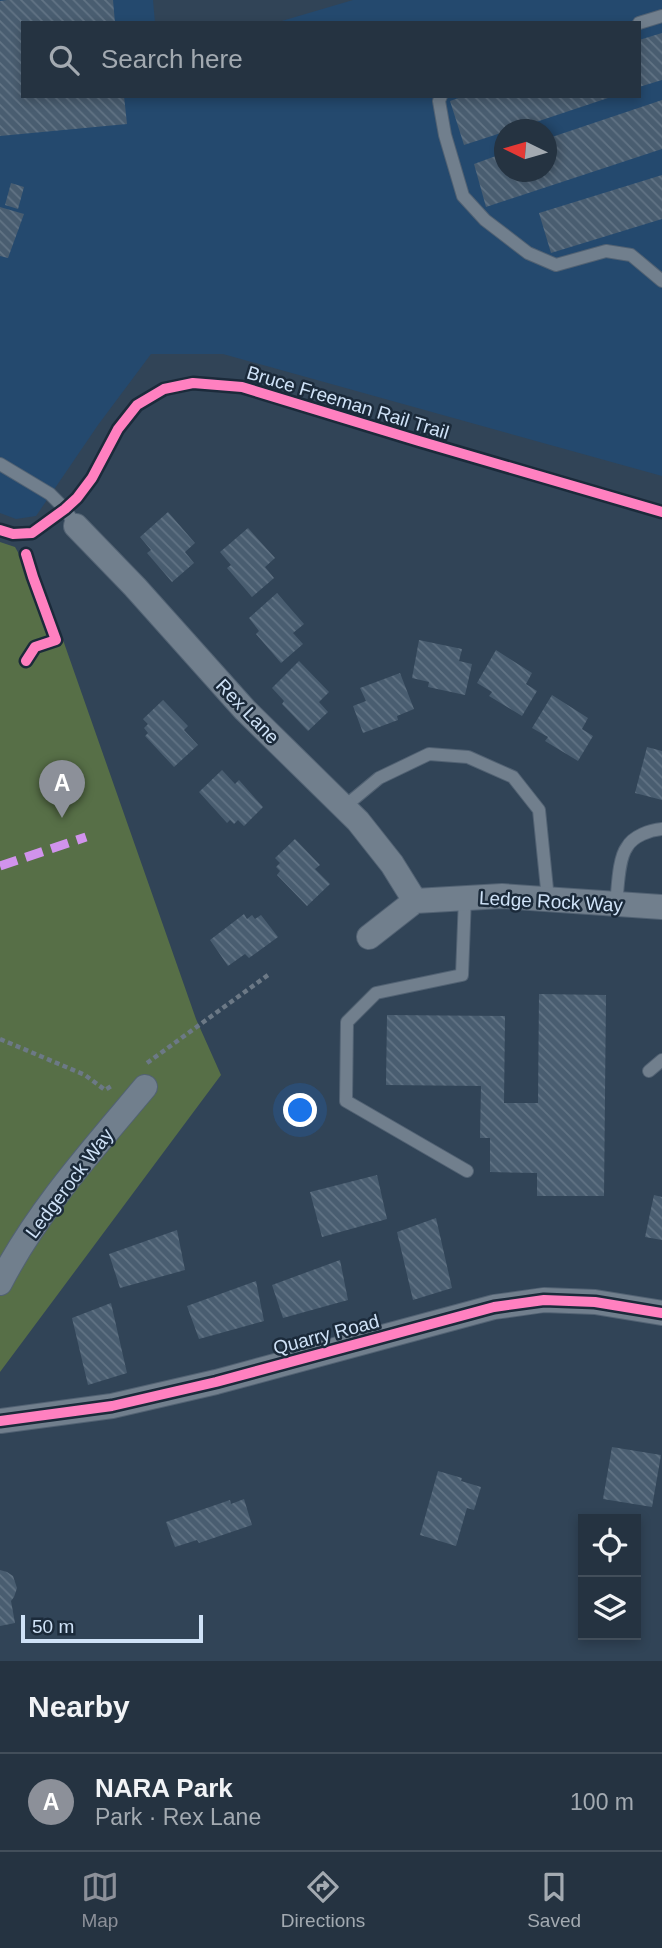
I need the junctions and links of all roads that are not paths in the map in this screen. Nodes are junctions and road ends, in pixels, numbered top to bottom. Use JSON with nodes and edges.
{"nodes":[{"id":1,"x":662,"y":16,"type":"edge"},
{"id":2,"x":641,"y":22,"type":"edge"},
{"id":3,"x":440,"y":98,"type":"edge"},
{"id":4,"x":662,"y":281,"type":"edge"},
{"id":5,"x":0,"y":464,"type":"edge"},
{"id":6,"x":76,"y":526,"type":"joint"},
{"id":7,"x":344,"y":807,"type":"junction"},
{"id":8,"x":662,"y":829,"type":"edge"},
{"id":9,"x":465,"y":897,"type":"junction"},
{"id":10,"x":548,"y":899,"type":"junction"},
{"id":11,"x":415,"y":901,"type":"junction"},
{"id":12,"x":616,"y":904,"type":"junction"},
{"id":13,"x":662,"y":907,"type":"edge"},
{"id":14,"x":369,"y":937,"type":"dead end"},
{"id":15,"x":662,"y":1060,"type":"edge"},
{"id":16,"x":649,"y":1071,"type":"dead end"},
{"id":17,"x":145,"y":1076,"type":"road end"},
{"id":18,"x":467,"y":1171,"type":"dead end"},
{"id":19,"x":0,"y":1283,"type":"edge"},
{"id":20,"x":662,"y":1313,"type":"edge"},
{"id":21,"x":0,"y":1421,"type":"edge"}],
"edges":[{"from":1,"to":2,"type":"lane"},
{"from":3,"to":4,"type":"lane"},
{"from":5,"to":6,"type":"lane"},
{"from":6,"to":7,"type":"street","name":"Rex Lane"},
{"from":7,"to":10,"type":"lane"},
{"from":7,"to":11,"type":"street","name":"Rex Lane"},
{"from":8,"to":12,"type":"lane"},
{"from":9,"to":10,"type":"street","name":"Ledge Rock Way"},
{"from":9,"to":11,"type":"street","name":"Ledge Rock Way"},
{"from":9,"to":18,"type":"lane"},
{"from":10,"to":12,"type":"street","name":"Ledge Rock Way"},
{"from":11,"to":14,"type":"street"},
{"from":12,"to":13,"type":"street","name":"Ledge Rock Way"},
{"from":15,"to":16,"type":"lane"},
{"from":17,"to":19,"type":"street","name":"Ledgerock Way"},
{"from":20,"to":21,"type":"street","name":"Quarry Road"}]}
